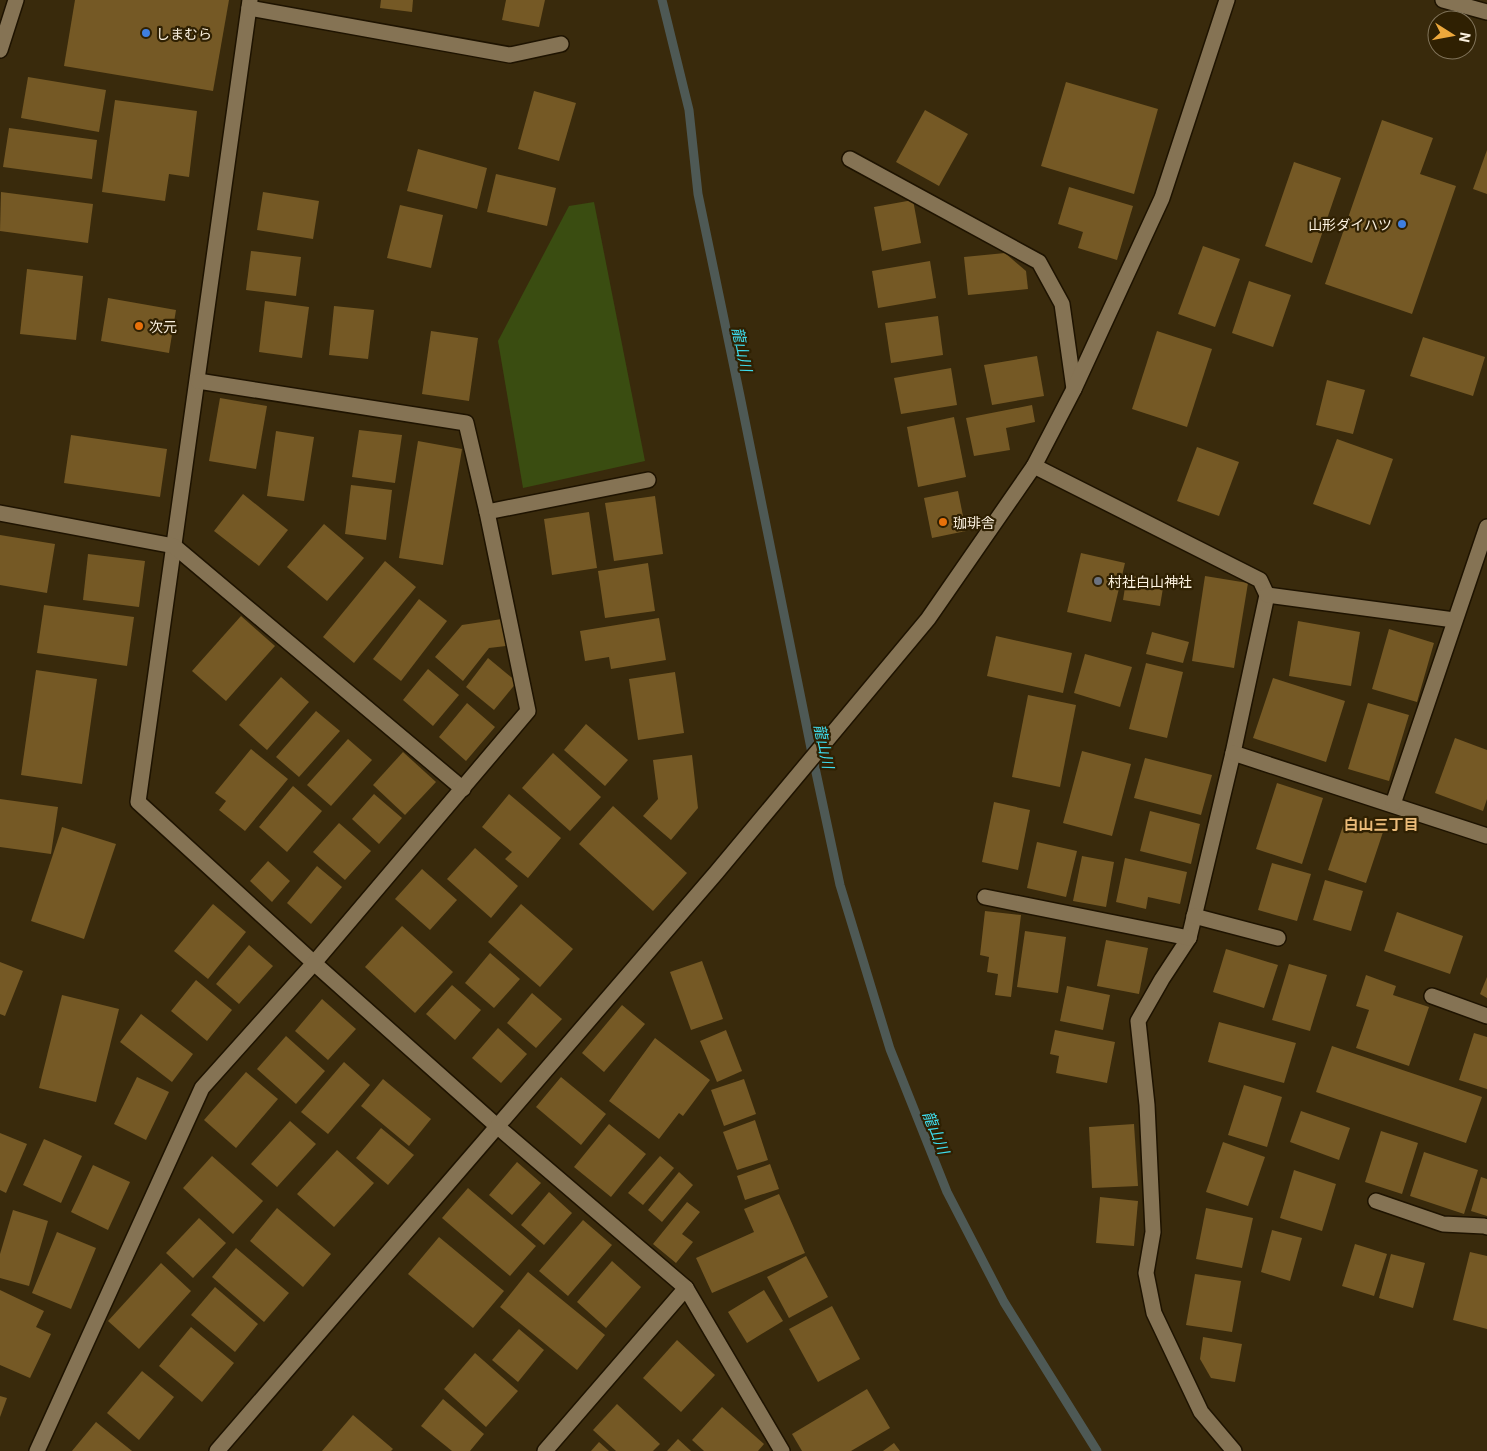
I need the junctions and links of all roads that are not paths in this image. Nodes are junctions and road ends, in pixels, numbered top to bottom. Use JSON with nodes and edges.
{"nodes":[{"id":1,"x":16,"y":0,"type":"edge"},
{"id":2,"x":1227,"y":0,"type":"edge"},
{"id":3,"x":1443,"y":0,"type":"edge"},
{"id":4,"x":250,"y":4,"type":"edge"},
{"id":5,"x":1487,"y":12,"type":"edge"},
{"id":6,"x":561,"y":44,"type":"dead end"},
{"id":7,"x":0,"y":50,"type":"edge"},
{"id":8,"x":850,"y":159,"type":"dead end"},
{"id":9,"x":198,"y":381,"type":"junction"},
{"id":10,"x":1074,"y":389,"type":"junction"},
{"id":11,"x":1034,"y":466,"type":"junction"},
{"id":12,"x":648,"y":480,"type":"dead end"},
{"id":13,"x":488,"y":512,"type":"junction"},
{"id":14,"x":0,"y":513,"type":"edge"},
{"id":15,"x":1487,"y":527,"type":"edge"},
{"id":16,"x":174,"y":546,"type":"junction"},
{"id":17,"x":1267,"y":595,"type":"junction"},
{"id":18,"x":1454,"y":620,"type":"junction"},
{"id":19,"x":1233,"y":753,"type":"junction"},
{"id":20,"x":463,"y":788,"type":"junction"},
{"id":21,"x":1393,"y":804,"type":"junction"},
{"id":22,"x":1487,"y":836,"type":"edge"},
{"id":23,"x":985,"y":897,"type":"dead end"},
{"id":24,"x":1194,"y":916,"type":"junction"},
{"id":25,"x":1189,"y":938,"type":"junction"},
{"id":26,"x":1278,"y":938,"type":"dead end"},
{"id":27,"x":314,"y":963,"type":"junction"},
{"id":28,"x":1432,"y":996,"type":"dead end"},
{"id":29,"x":1487,"y":1016,"type":"edge"},
{"id":30,"x":498,"y":1126,"type":"junction"},
{"id":31,"x":1376,"y":1202,"type":"dead end"},
{"id":32,"x":1487,"y":1227,"type":"edge"},
{"id":33,"x":686,"y":1288,"type":"junction"},
{"id":34,"x":37,"y":1451,"type":"edge"},
{"id":35,"x":218,"y":1451,"type":"edge"},
{"id":36,"x":545,"y":1451,"type":"edge"},
{"id":37,"x":782,"y":1451,"type":"edge"},
{"id":38,"x":1234,"y":1451,"type":"edge"}],
"edges":[{"from":1,"to":7,"type":"street"},
{"from":2,"to":10,"type":"street"},
{"from":3,"to":5,"type":"street"},
{"from":4,"to":6,"type":"street"},
{"from":4,"to":9,"type":"street"},
{"from":8,"to":10,"type":"street"},
{"from":9,"to":13,"type":"street"},
{"from":9,"to":16,"type":"street"},
{"from":10,"to":11,"type":"street"},
{"from":11,"to":17,"type":"street"},
{"from":11,"to":30,"type":"street"},
{"from":12,"to":13,"type":"street"},
{"from":13,"to":20,"type":"street"},
{"from":14,"to":16,"type":"street"},
{"from":15,"to":18,"type":"street"},
{"from":16,"to":20,"type":"street"},
{"from":16,"to":27,"type":"street"},
{"from":17,"to":18,"type":"street"},
{"from":17,"to":19,"type":"street"},
{"from":18,"to":21,"type":"street"},
{"from":19,"to":21,"type":"street"},
{"from":19,"to":24,"type":"street"},
{"from":20,"to":27,"type":"street"},
{"from":21,"to":22,"type":"street"},
{"from":23,"to":25,"type":"street"},
{"from":24,"to":25,"type":"street"},
{"from":24,"to":26,"type":"street"},
{"from":25,"to":38,"type":"street"},
{"from":27,"to":30,"type":"street"},
{"from":27,"to":34,"type":"street"},
{"from":28,"to":29,"type":"street"},
{"from":30,"to":33,"type":"street"},
{"from":30,"to":35,"type":"street"},
{"from":31,"to":32,"type":"street"},
{"from":33,"to":36,"type":"street"},
{"from":33,"to":37,"type":"street"}]}
